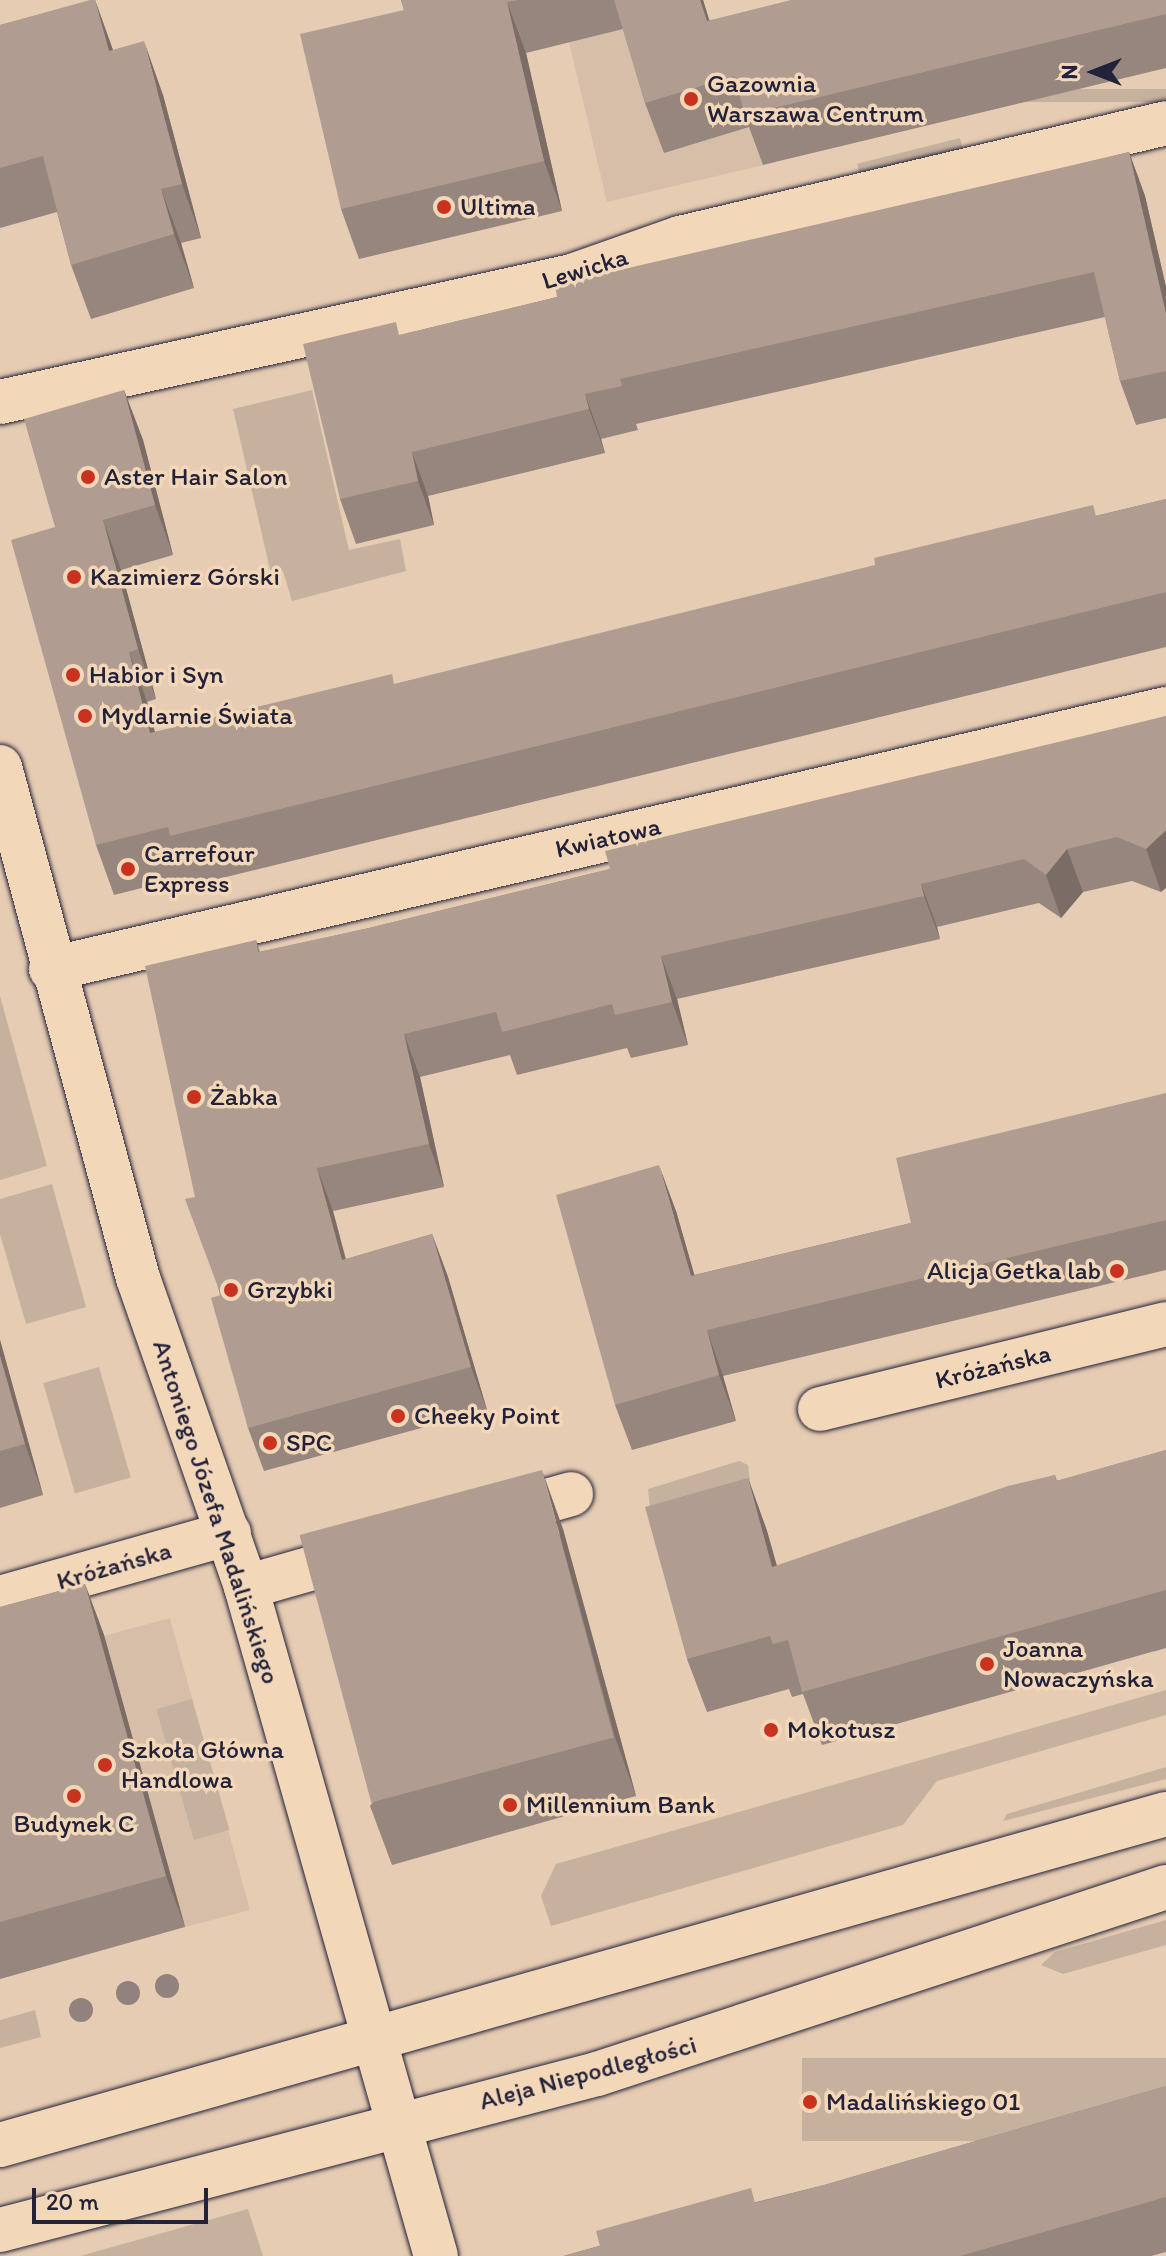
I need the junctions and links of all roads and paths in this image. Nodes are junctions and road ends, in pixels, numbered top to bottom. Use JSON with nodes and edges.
{"nodes":[{"id":1,"x":1166,"y":123,"type":"edge"},
{"id":2,"x":0,"y":402,"type":"edge"},
{"id":3,"x":1166,"y":709,"type":"edge"},
{"id":4,"x":0,"y":767,"type":"edge"},
{"id":5,"x":51,"y":969,"type":"junction"},
{"id":6,"x":1166,"y":1324,"type":"edge"},
{"id":7,"x":820,"y":1409,"type":"dead end"},
{"id":8,"x":571,"y":1494,"type":"dead end"},
{"id":9,"x":454,"y":1528,"type":"edge"},
{"id":10,"x":229,"y":1533,"type":"junction"},
{"id":11,"x":409,"y":1541,"type":"edge"},
{"id":12,"x":246,"y":1587,"type":"junction"},
{"id":13,"x":0,"y":1598,"type":"edge"},
{"id":14,"x":1166,"y":1814,"type":"edge"},
{"id":15,"x":1166,"y":1887,"type":"edge"},
{"id":16,"x":374,"y":2040,"type":"junction"},
{"id":17,"x":398,"y":2124,"type":"junction"},
{"id":18,"x":0,"y":2145,"type":"edge"},
{"id":19,"x":0,"y":2230,"type":"edge"},
{"id":20,"x":436,"y":2256,"type":"edge"}],
"edges":[{"from":1,"to":2,"type":"street","name":"Lewicka"},
{"from":3,"to":5,"type":"street","name":"Kwiatowa"},
{"from":4,"to":5,"type":"street","name":"Antoniego Józefa Madalińskiego"},
{"from":5,"to":10,"type":"street","name":"Antoniego Józefa Madalińskiego"},
{"from":6,"to":7,"type":"street","name":"Króżańska"},
{"from":8,"to":9,"type":"street"},
{"from":10,"to":12,"type":"street","name":"Antoniego Józefa Madalińskiego"},
{"from":10,"to":13,"type":"street","name":"Króżańska"},
{"from":11,"to":12,"type":"street"},
{"from":12,"to":16,"type":"street","name":"Antoniego Józefa Madalińskiego"},
{"from":14,"to":16,"type":"street"},
{"from":15,"to":17,"type":"street","name":"Aleja Niepodległości"},
{"from":16,"to":17,"type":"street","name":"Antoniego Józefa Madalińskiego"},
{"from":16,"to":18,"type":"street"},
{"from":17,"to":19,"type":"street","name":"Aleja Niepodległości"},
{"from":17,"to":20,"type":"street","name":"Antoniego Józefa Madalińskiego"}]}
